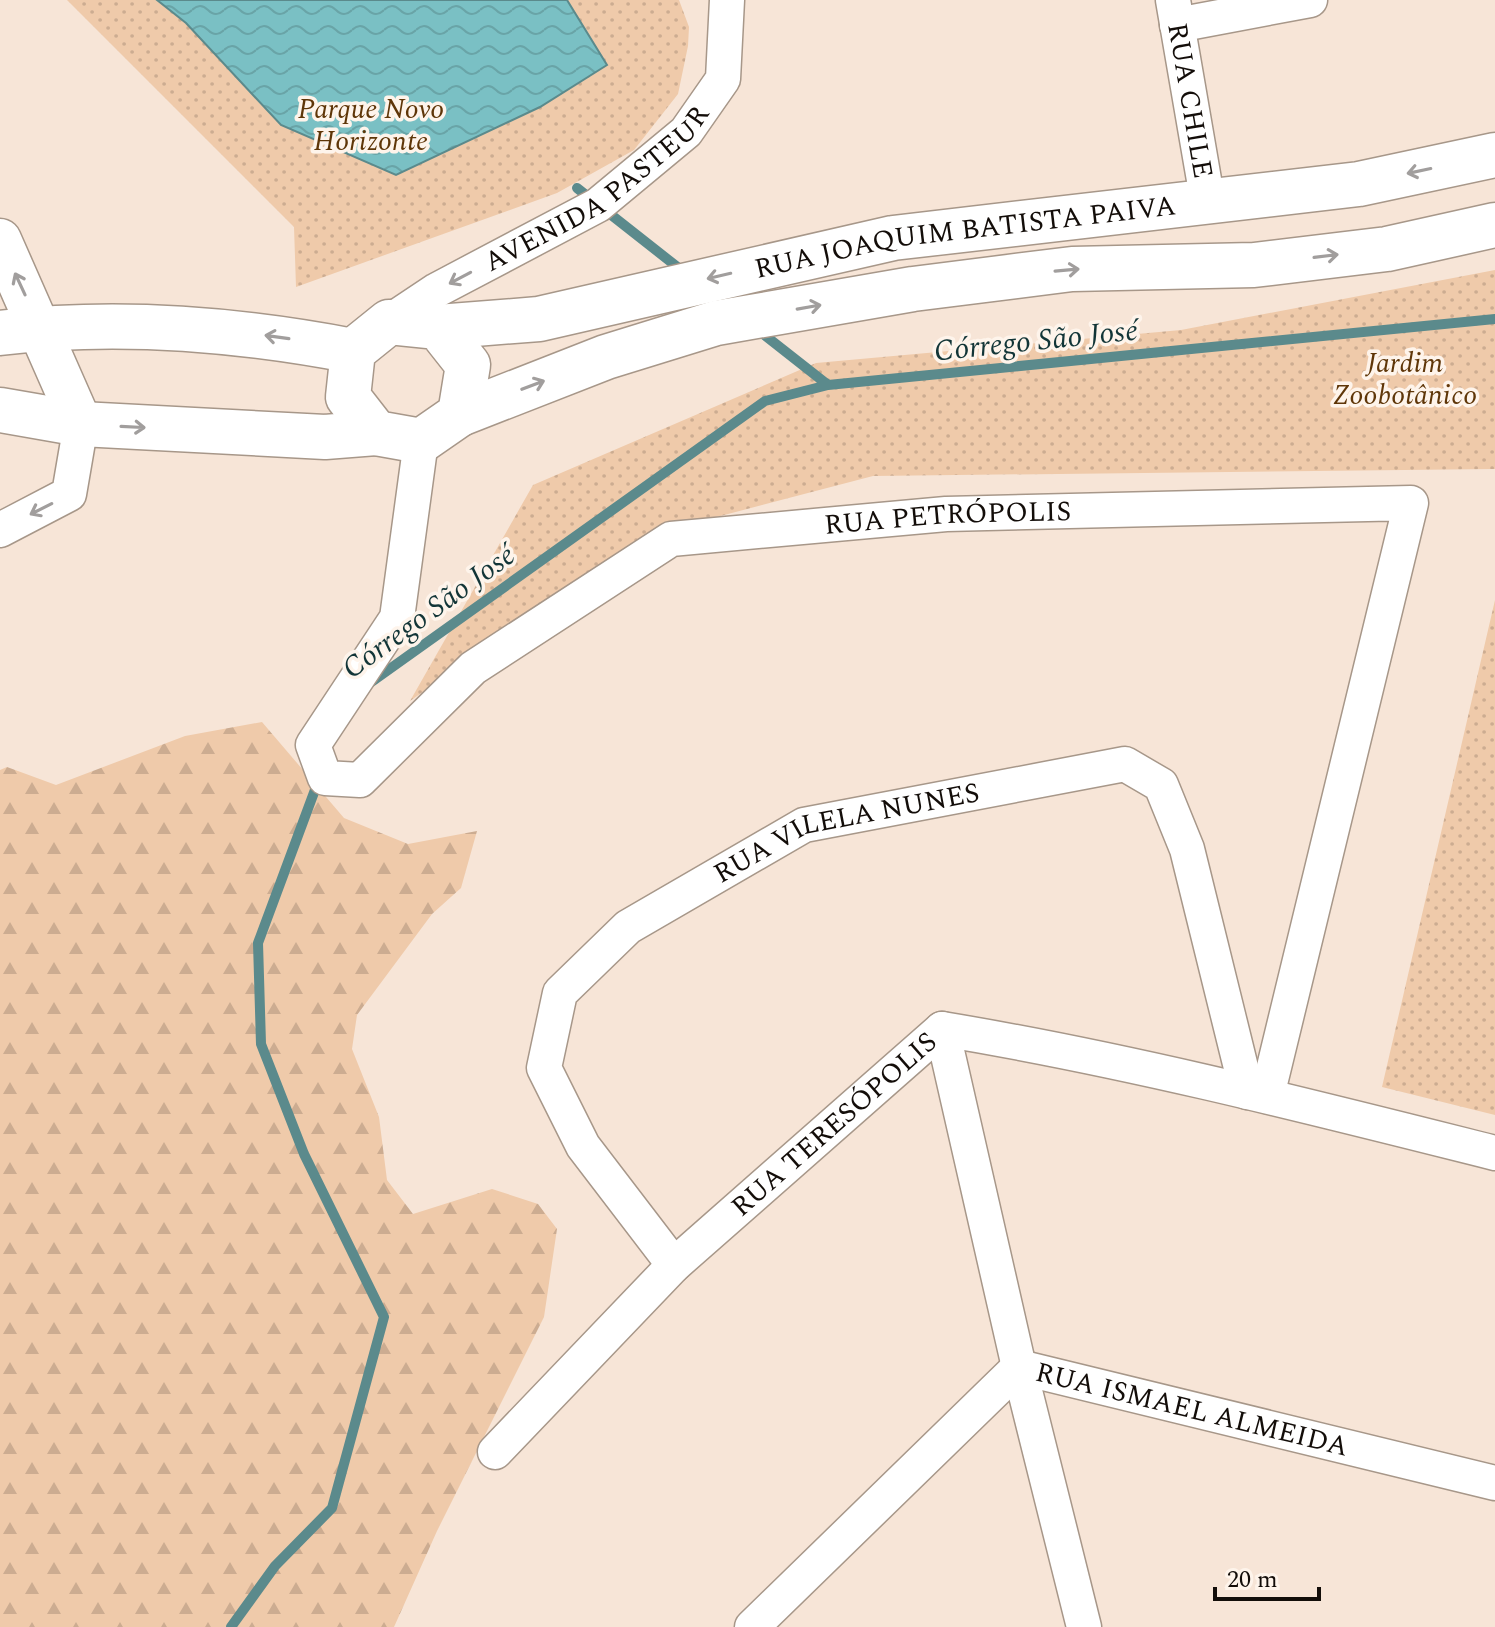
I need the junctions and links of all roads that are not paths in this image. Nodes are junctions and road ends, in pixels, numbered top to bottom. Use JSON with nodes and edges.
{"nodes":[{"id":1,"x":727,"y":0,"type":"edge"},
{"id":2,"x":1310,"y":0,"type":"edge"},
{"id":3,"x":1175,"y":12,"type":"edge"},
{"id":4,"x":1495,"y":155,"type":"edge"},
{"id":5,"x":1208,"y":203,"type":"junction"},
{"id":6,"x":1495,"y":225,"type":"edge"},
{"id":7,"x":0,"y":240,"type":"edge"},
{"id":8,"x":389,"y":322,"type":"junction"},
{"id":9,"x":438,"y":327,"type":"junction"},
{"id":10,"x":20,"y":331,"type":"edge"},
{"id":11,"x":353,"y":351,"type":"junction"},
{"id":12,"x":0,"y":410,"type":"edge"},
{"id":13,"x":460,"y":414,"type":"junction"},
{"id":14,"x":81,"y":424,"type":"junction"},
{"id":15,"x":376,"y":433,"type":"junction"},
{"id":16,"x":421,"y":441,"type":"junction"},
{"id":17,"x":0,"y":530,"type":"edge"},
{"id":18,"x":942,"y":1029,"type":"junction"},
{"id":19,"x":1257,"y":1094,"type":"junction"},
{"id":20,"x":1495,"y":1153,"type":"edge"},
{"id":21,"x":674,"y":1265,"type":"junction"},
{"id":22,"x":1019,"y":1367,"type":"junction"},
{"id":23,"x":495,"y":1452,"type":"dead end"},
{"id":24,"x":1495,"y":1483,"type":"edge"},
{"id":25,"x":752,"y":1627,"type":"edge"},
{"id":26,"x":1084,"y":1627,"type":"edge"}],
"edges":[{"from":1,"to":8,"type":"street","name":"AVENIDA PASTEUR","one_way":true},
{"from":2,"to":3,"type":"street"},
{"from":3,"to":5,"type":"street","name":"RUA CHILE"},
{"from":4,"to":5,"type":"main road","name":"RUA JOAQUIM BATISTA PAIVA","one_way":true},
{"from":5,"to":9,"type":"main road","name":"RUA JOAQUIM BATISTA PAIVA","one_way":true},
{"from":13,"to":6,"type":"main road","name":"RUA JOAQUIM BATISTA PAIVA","one_way":true},
{"from":10,"to":7,"type":"street","one_way":true},
{"from":8,"to":9,"type":"main road","name":"RUA JOAQUIM BATISTA PAIVA"},
{"from":8,"to":11,"type":"main road"},
{"from":9,"to":13,"type":"main road"},
{"from":11,"to":10,"type":"main road","one_way":true},
{"from":10,"to":14,"type":"street"},
{"from":11,"to":15,"type":"main road"},
{"from":12,"to":14,"type":"main road"},
{"from":13,"to":16,"type":"main road","name":"RUA JOAQUIM BATISTA PAIVA"},
{"from":14,"to":15,"type":"main road","one_way":true},
{"from":14,"to":17,"type":"street","one_way":true},
{"from":15,"to":16,"type":"main road"},
{"from":16,"to":19,"type":"street","name":"RUA PETRÓPOLIS"},
{"from":18,"to":19,"type":"street","name":"RUA TERESÓPOLIS"},
{"from":18,"to":21,"type":"street","name":"RUA TERESÓPOLIS"},
{"from":18,"to":22,"type":"street"},
{"from":19,"to":20,"type":"street","name":"RUA TERESÓPOLIS"},
{"from":19,"to":21,"type":"street","name":"RUA VILELA NUNES"},
{"from":21,"to":23,"type":"street","name":"RUA TERESÓPOLIS"},
{"from":22,"to":24,"type":"street","name":"RUA ISMAEL ALMEIDA"},
{"from":22,"to":25,"type":"street","name":"RUA ISMAEL ALMEIDA"},
{"from":22,"to":26,"type":"street"}]}
